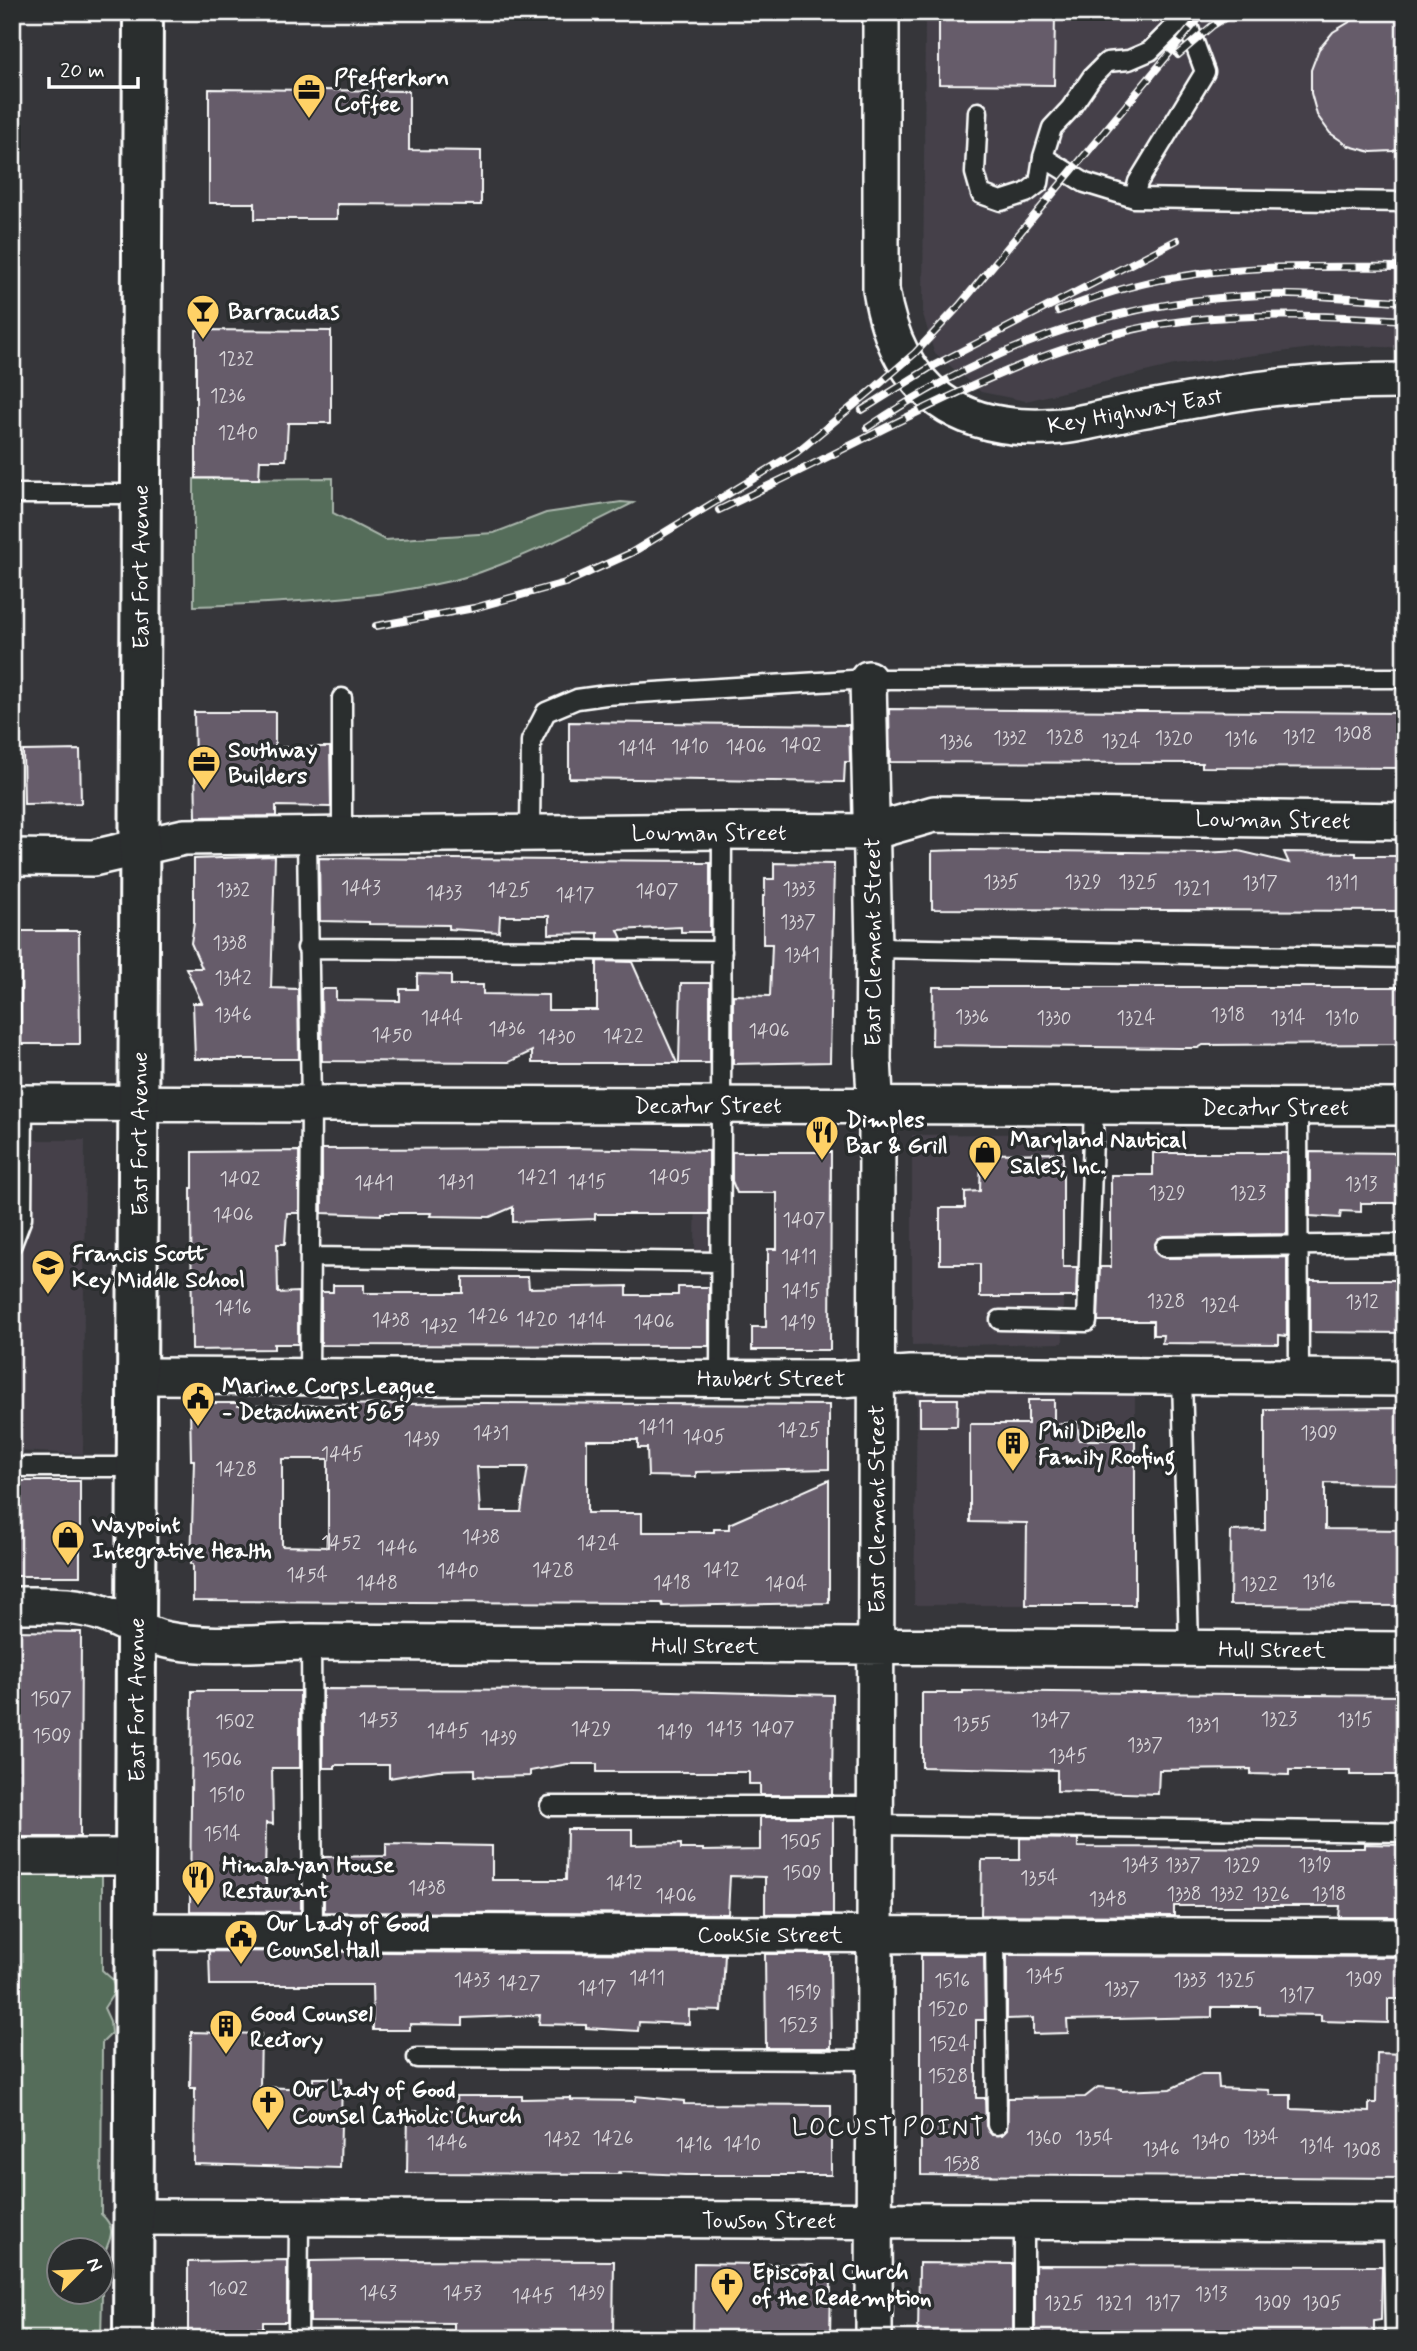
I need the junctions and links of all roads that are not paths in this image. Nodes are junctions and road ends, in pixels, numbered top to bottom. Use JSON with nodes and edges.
{"nodes":[{"id":1,"x":881,"y":12,"type":"edge"},
{"id":2,"x":136,"y":13,"type":"edge"},
{"id":3,"x":1184,"y":14,"type":"edge"},
{"id":4,"x":978,"y":112,"type":"dead end"},
{"id":5,"x":1043,"y":156,"type":"junction"},
{"id":6,"x":1134,"y":198,"type":"junction"},
{"id":7,"x":1405,"y":202,"type":"edge"},
{"id":8,"x":1405,"y":382,"type":"edge"},
{"id":9,"x":12,"y":494,"type":"edge"},
{"id":10,"x":140,"y":494,"type":"junction"},
{"id":11,"x":1405,"y":678,"type":"edge"},
{"id":12,"x":868,"y":679,"type":"junction"},
{"id":13,"x":342,"y":698,"type":"dead end"},
{"id":14,"x":1405,"y":821,"type":"edge"},
{"id":15,"x":342,"y":823,"type":"dead end"},
{"id":16,"x":722,"y":831,"type":"junction"},
{"id":17,"x":871,"y":832,"type":"junction"},
{"id":18,"x":530,"y":833,"type":"junction"},
{"id":19,"x":307,"y":837,"type":"junction"},
{"id":20,"x":140,"y":848,"type":"junction"},
{"id":21,"x":12,"y":857,"type":"edge"},
{"id":22,"x":307,"y":948,"type":"junction"},
{"id":23,"x":874,"y":948,"type":"junction"},
{"id":24,"x":722,"y":951,"type":"junction"},
{"id":25,"x":1405,"y":958,"type":"edge"},
{"id":26,"x":18,"y":1103,"type":"edge"},
{"id":27,"x":139,"y":1103,"type":"junction"},
{"id":28,"x":310,"y":1105,"type":"junction"},
{"id":29,"x":721,"y":1105,"type":"junction"},
{"id":30,"x":877,"y":1105,"type":"junction"},
{"id":31,"x":1094,"y":1106,"type":"junction"},
{"id":32,"x":1298,"y":1107,"type":"junction"},
{"id":33,"x":1405,"y":1107,"type":"edge"},
{"id":34,"x":12,"y":1244,"type":"edge"},
{"id":35,"x":1405,"y":1244,"type":"edge"},
{"id":36,"x":1165,"y":1247,"type":"dead end"},
{"id":37,"x":1298,"y":1247,"type":"junction"},
{"id":38,"x":310,"y":1257,"type":"junction"},
{"id":39,"x":721,"y":1262,"type":"junction"},
{"id":40,"x":1000,"y":1320,"type":"dead end"},
{"id":41,"x":138,"y":1376,"type":"junction"},
{"id":42,"x":876,"y":1376,"type":"junction"},
{"id":43,"x":1182,"y":1376,"type":"junction"},
{"id":44,"x":309,"y":1377,"type":"junction"},
{"id":45,"x":1299,"y":1377,"type":"junction"},
{"id":46,"x":1405,"y":1378,"type":"edge"},
{"id":47,"x":720,"y":1379,"type":"junction"},
{"id":48,"x":12,"y":1467,"type":"edge"},
{"id":49,"x":137,"y":1467,"type":"junction"},
{"id":50,"x":12,"y":1605,"type":"edge"},
{"id":51,"x":136,"y":1630,"type":"junction"},
{"id":52,"x":311,"y":1642,"type":"junction"},
{"id":53,"x":876,"y":1646,"type":"junction"},
{"id":54,"x":1189,"y":1648,"type":"junction"},
{"id":55,"x":1405,"y":1650,"type":"edge"},
{"id":56,"x":550,"y":1806,"type":"dead end"},
{"id":57,"x":875,"y":1815,"type":"junction"},
{"id":58,"x":1405,"y":1832,"type":"edge"},
{"id":59,"x":12,"y":1857,"type":"edge"},
{"id":60,"x":136,"y":1857,"type":"junction"},
{"id":61,"x":135,"y":1931,"type":"junction"},
{"id":62,"x":313,"y":1932,"type":"junction"},
{"id":63,"x":875,"y":1935,"type":"junction"},
{"id":64,"x":995,"y":1935,"type":"junction"},
{"id":65,"x":1405,"y":1937,"type":"edge"},
{"id":66,"x":417,"y":2058,"type":"dead end"},
{"id":67,"x":874,"y":2060,"type":"junction"},
{"id":68,"x":997,"y":2125,"type":"dead end"},
{"id":69,"x":134,"y":2217,"type":"junction"},
{"id":70,"x":299,"y":2218,"type":"junction"},
{"id":71,"x":874,"y":2221,"type":"junction"},
{"id":72,"x":1024,"y":2221,"type":"junction"},
{"id":73,"x":1399,"y":2223,"type":"edge"},
{"id":74,"x":134,"y":2339,"type":"edge"},
{"id":75,"x":298,"y":2339,"type":"edge"},
{"id":76,"x":874,"y":2339,"type":"edge"},
{"id":77,"x":1024,"y":2339,"type":"edge"},
{"id":78,"x":1395,"y":2339,"type":"edge"}],
"edges":[{"from":1,"to":8,"type":"street","name":"Key Highway East"},
{"from":2,"to":10,"type":"street","name":"East Fort Avenue"},
{"from":3,"to":5,"type":"lane"},
{"from":3,"to":6,"type":"lane"},
{"from":4,"to":5,"type":"lane"},
{"from":5,"to":6,"type":"lane"},
{"from":6,"to":7,"type":"lane"},
{"from":9,"to":10,"type":"lane"},
{"from":10,"to":20,"type":"street","name":"East Fort Avenue"},
{"from":11,"to":12,"type":"lane"},
{"from":12,"to":17,"type":"street","name":"East Clement Street"},
{"from":12,"to":18,"type":"lane"},
{"from":13,"to":15,"type":"lane"},
{"from":14,"to":17,"type":"street","name":"Lowman Street"},
{"from":16,"to":17,"type":"street","name":"Lowman Street"},
{"from":16,"to":18,"type":"street","name":"Lowman Street"},
{"from":16,"to":24,"type":"lane"},
{"from":17,"to":23,"type":"street","name":"East Clement Street"},
{"from":18,"to":19,"type":"street","name":"Lowman Street"},
{"from":19,"to":20,"type":"street","name":"Lowman Street"},
{"from":19,"to":22,"type":"lane"},
{"from":20,"to":21,"type":"street","name":"Lowman Street"},
{"from":20,"to":27,"type":"street","name":"East Fort Avenue"},
{"from":22,"to":24,"type":"lane"},
{"from":22,"to":28,"type":"lane"},
{"from":23,"to":25,"type":"lane"},
{"from":23,"to":30,"type":"street","name":"East Clement Street"},
{"from":24,"to":29,"type":"lane"},
{"from":26,"to":27,"type":"street","name":"Decatur Street"},
{"from":26,"to":34,"type":"lane"},
{"from":27,"to":28,"type":"street","name":"Decatur Street"},
{"from":27,"to":41,"type":"street","name":"East Fort Avenue"},
{"from":28,"to":29,"type":"street","name":"Decatur Street"},
{"from":28,"to":38,"type":"lane"},
{"from":29,"to":30,"type":"street","name":"Decatur Street"},
{"from":29,"to":39,"type":"lane"},
{"from":30,"to":31,"type":"street","name":"Decatur Street"},
{"from":30,"to":42,"type":"street","name":"East Clement Street"},
{"from":31,"to":32,"type":"street","name":"Decatur Street"},
{"from":31,"to":40,"type":"lane"},
{"from":32,"to":33,"type":"street","name":"Decatur Street"},
{"from":32,"to":37,"type":"lane"},
{"from":35,"to":37,"type":"lane"},
{"from":36,"to":37,"type":"lane"},
{"from":37,"to":45,"type":"lane"},
{"from":38,"to":39,"type":"lane"},
{"from":38,"to":44,"type":"lane"},
{"from":39,"to":47,"type":"lane"},
{"from":41,"to":44,"type":"street","name":"Haubert Street"},
{"from":41,"to":49,"type":"street","name":"East Fort Avenue"},
{"from":42,"to":43,"type":"street","name":"Haubert Street"},
{"from":42,"to":47,"type":"street","name":"Haubert Street"},
{"from":42,"to":53,"type":"street","name":"East Clement Street"},
{"from":43,"to":45,"type":"street","name":"Haubert Street"},
{"from":43,"to":54,"type":"lane"},
{"from":44,"to":47,"type":"street","name":"Haubert Street"},
{"from":45,"to":46,"type":"street","name":"Haubert Street"},
{"from":48,"to":49,"type":"lane"},
{"from":49,"to":51,"type":"street","name":"East Fort Avenue"},
{"from":50,"to":51,"type":"street","name":"Hull Street"},
{"from":51,"to":52,"type":"street","name":"Hull Street"},
{"from":51,"to":60,"type":"street","name":"East Fort Avenue"},
{"from":52,"to":53,"type":"street","name":"Hull Street"},
{"from":52,"to":62,"type":"lane"},
{"from":53,"to":54,"type":"street","name":"Hull Street"},
{"from":53,"to":57,"type":"street","name":"East Clement Street"},
{"from":54,"to":55,"type":"street","name":"Hull Street"},
{"from":56,"to":57,"type":"lane"},
{"from":57,"to":58,"type":"lane"},
{"from":57,"to":63,"type":"street","name":"East Clement Street"},
{"from":59,"to":60,"type":"street"},
{"from":60,"to":61,"type":"street","name":"East Fort Avenue"},
{"from":61,"to":62,"type":"street","name":"Cooksie Street"},
{"from":61,"to":69,"type":"street","name":"East Fort Avenue"},
{"from":62,"to":63,"type":"street","name":"Cooksie Street"},
{"from":63,"to":64,"type":"street","name":"Cooksie Street"},
{"from":63,"to":67,"type":"street","name":"East Clement Street"},
{"from":64,"to":65,"type":"street","name":"Cooksie Street"},
{"from":64,"to":68,"type":"lane"},
{"from":66,"to":67,"type":"lane"},
{"from":67,"to":71,"type":"street","name":"East Clement Street"},
{"from":69,"to":70,"type":"street","name":"Towson Street"},
{"from":69,"to":74,"type":"street","name":"East Fort Avenue"},
{"from":70,"to":71,"type":"street","name":"Towson Street"},
{"from":70,"to":75,"type":"lane"},
{"from":71,"to":72,"type":"street","name":"Towson Street"},
{"from":71,"to":76,"type":"street","name":"East Clement Street"},
{"from":72,"to":73,"type":"street","name":"Towson Street"},
{"from":72,"to":77,"type":"lane"},
{"from":73,"to":78,"type":"lane"}]}
